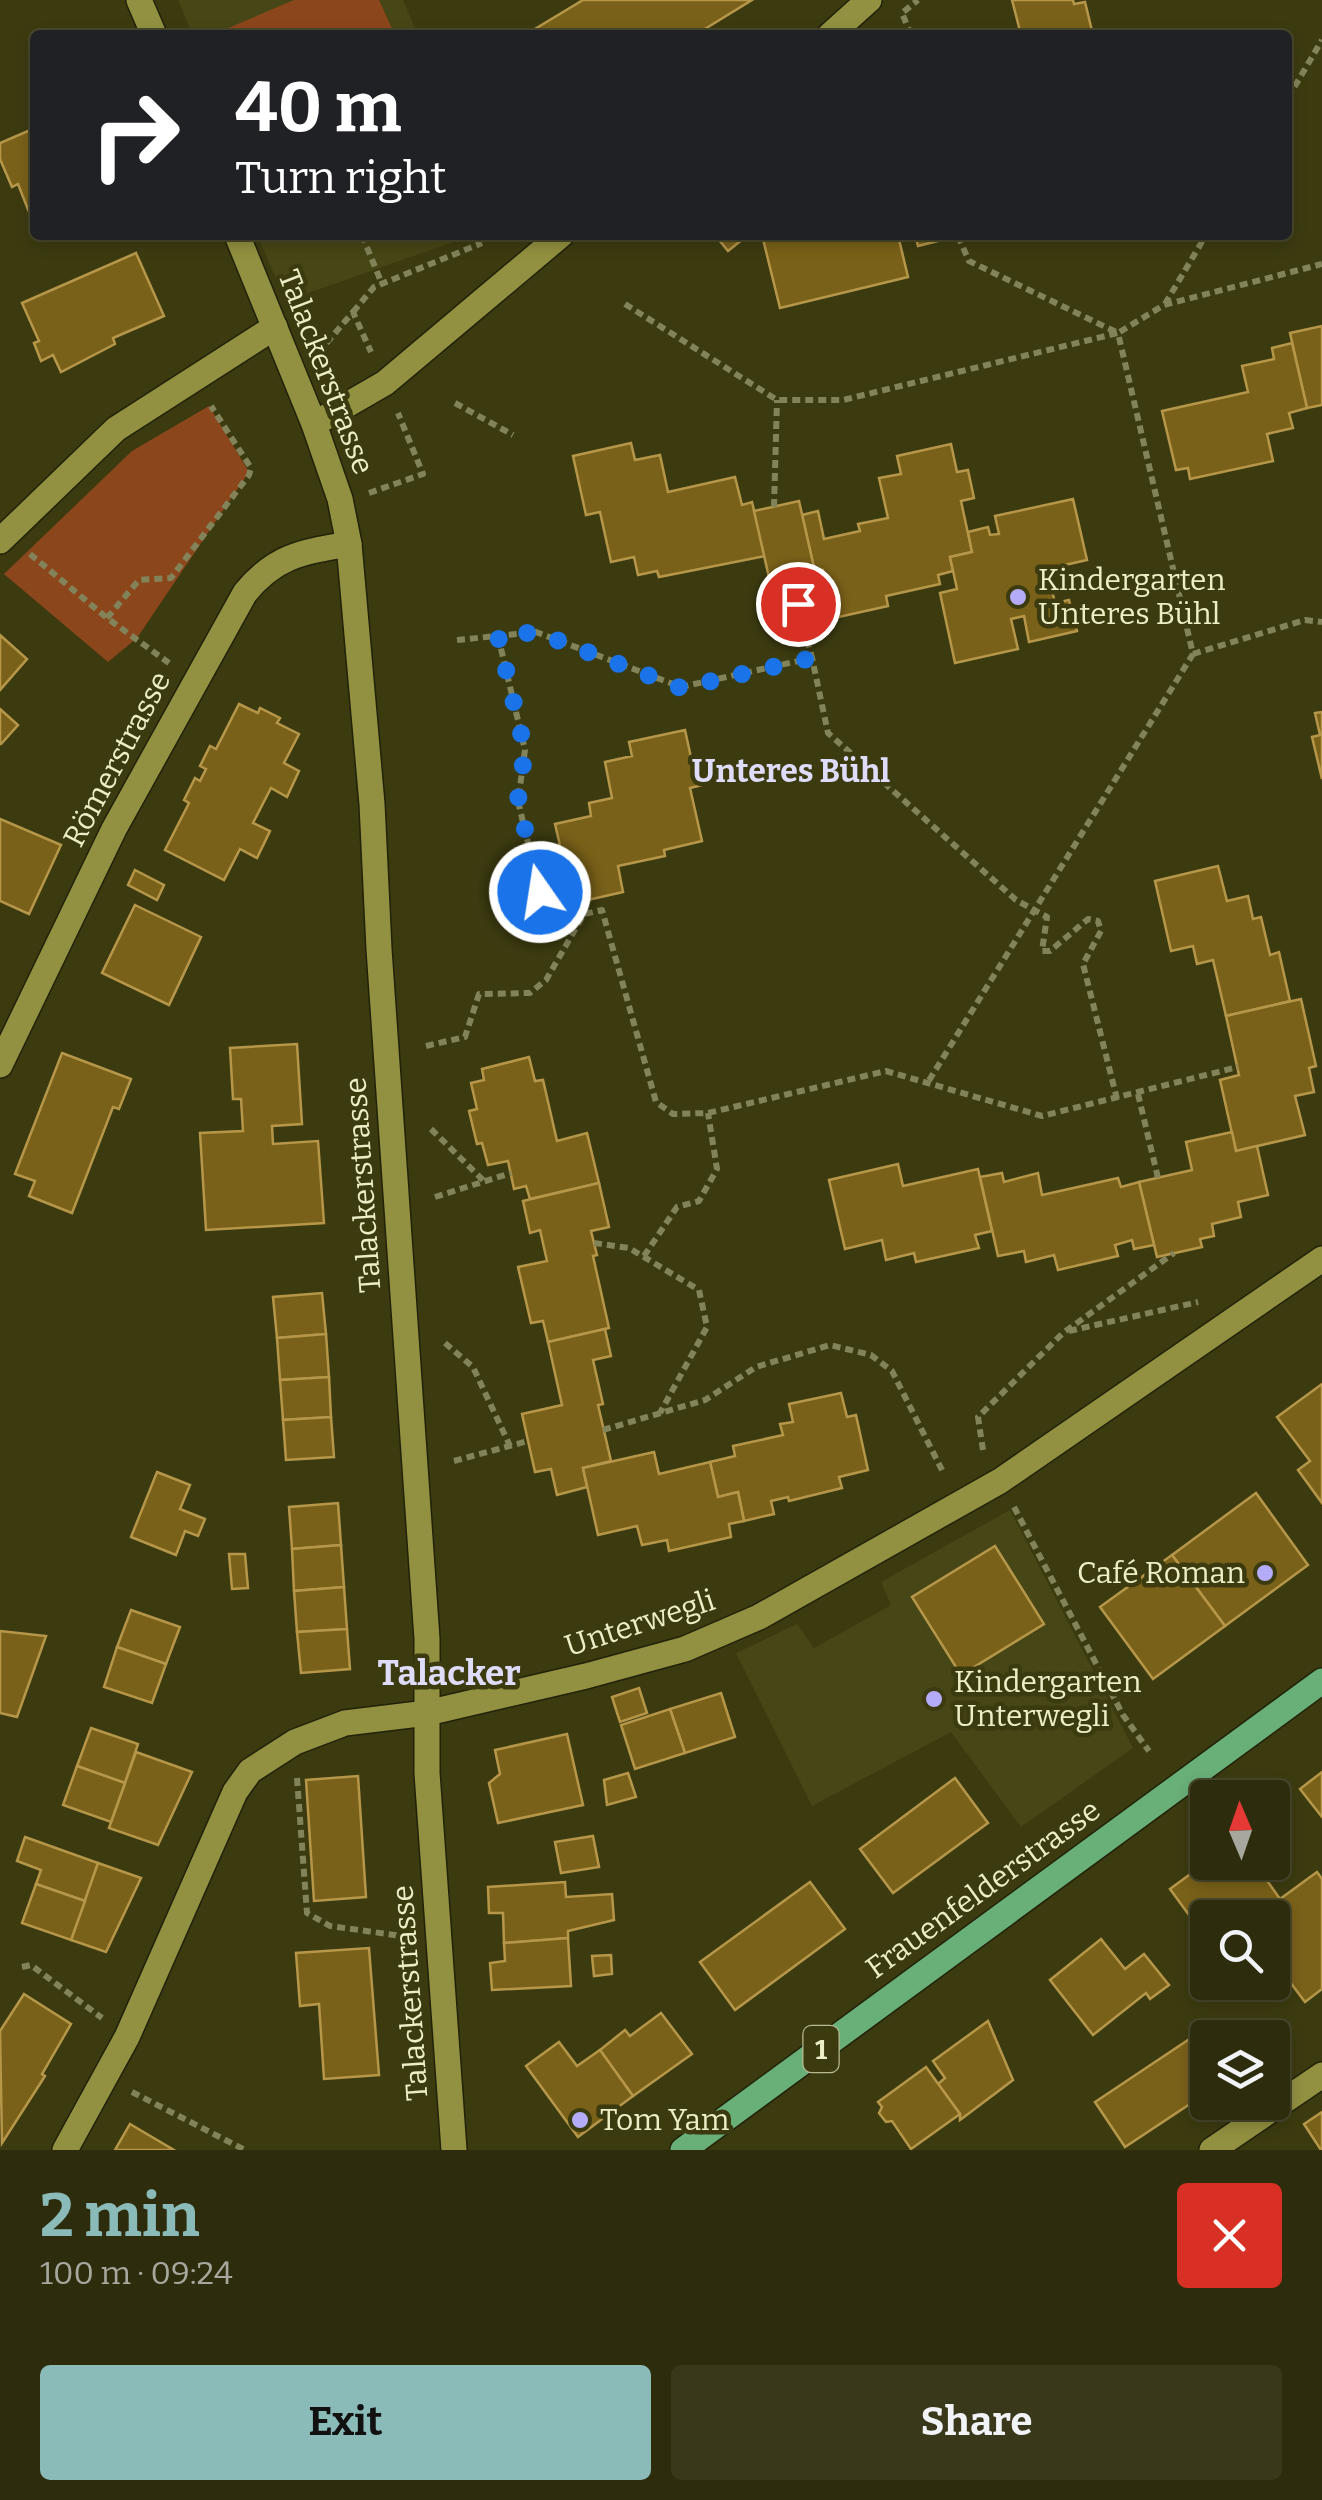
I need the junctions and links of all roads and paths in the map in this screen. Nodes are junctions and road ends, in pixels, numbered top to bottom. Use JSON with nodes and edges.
{"nodes":[{"id":1,"x":139,"y":0,"type":"edge"},
{"id":2,"x":869,"y":0,"type":"edge"},
{"id":3,"x":918,"y":0,"type":"edge"},
{"id":4,"x":152,"y":30,"type":"edge"},
{"id":5,"x":836,"y":30,"type":"edge"},
{"id":6,"x":909,"y":30,"type":"edge"},
{"id":7,"x":1322,"y":40,"type":"edge"},
{"id":8,"x":1292,"y":91,"type":"edge"},
{"id":9,"x":239,"y":240,"type":"edge"},
{"id":10,"x":364,"y":240,"type":"edge"},
{"id":11,"x":555,"y":240,"type":"edge"},
{"id":12,"x":960,"y":240,"type":"edge"},
{"id":13,"x":1203,"y":240,"type":"edge"},
{"id":14,"x":482,"y":244,"type":"dead end"},
{"id":15,"x":1322,"y":264,"type":"edge"},
{"id":16,"x":382,"y":284,"type":"junction"},
{"id":17,"x":624,"y":304,"type":"dead end"},
{"id":18,"x":1164,"y":305,"type":"junction"},
{"id":19,"x":353,"y":312,"type":"junction"},
{"id":20,"x":275,"y":328,"type":"junction"},
{"id":21,"x":1118,"y":333,"type":"junction"},
{"id":22,"x":371,"y":352,"type":"dead end"},
{"id":23,"x":314,"y":358,"type":"dead end"},
{"id":24,"x":190,"y":383,"type":"junction"},
{"id":25,"x":777,"y":400,"type":"junction"},
{"id":26,"x":455,"y":403,"type":"dead end"},
{"id":27,"x":397,"y":412,"type":"dead end"},
{"id":28,"x":314,"y":424,"type":"junction"},
{"id":29,"x":513,"y":435,"type":"dead end"},
{"id":30,"x":369,"y":493,"type":"dead end"},
{"id":31,"x":774,"y":506,"type":"dead end"},
{"id":32,"x":2,"y":534,"type":"edge"},
{"id":33,"x":349,"y":544,"type":"junction"},
{"id":34,"x":790,"y":577,"type":"dead end"},
{"id":35,"x":107,"y":618,"type":"junction"},
{"id":36,"x":1322,"y":622,"type":"edge"},
{"id":37,"x":498,"y":636,"type":"junction"},
{"id":38,"x":457,"y":640,"type":"dead end"},
{"id":39,"x":1193,"y":654,"type":"junction"},
{"id":40,"x":812,"y":658,"type":"junction"},
{"id":41,"x":169,"y":663,"type":"dead end"},
{"id":42,"x":1036,"y":910,"type":"junction"},
{"id":43,"x":584,"y":914,"type":"junction"},
{"id":44,"x":426,"y":1046,"type":"dead end"},
{"id":45,"x":0,"y":1065,"type":"edge"},
{"id":46,"x":1238,"y":1067,"type":"dead end"},
{"id":47,"x":928,"y":1082,"type":"junction"},
{"id":48,"x":1138,"y":1094,"type":"junction"},
{"id":49,"x":1117,"y":1099,"type":"junction"},
{"id":50,"x":708,"y":1113,"type":"junction"},
{"id":51,"x":431,"y":1129,"type":"dead end"},
{"id":52,"x":511,"y":1173,"type":"dead end"},
{"id":53,"x":1158,"y":1178,"type":"dead end"},
{"id":54,"x":485,"y":1182,"type":"junction"},
{"id":55,"x":435,"y":1197,"type":"dead end"},
{"id":56,"x":594,"y":1243,"type":"dead end"},
{"id":57,"x":1174,"y":1253,"type":"dead end"},
{"id":58,"x":644,"y":1256,"type":"junction"},
{"id":59,"x":1322,"y":1260,"type":"edge"},
{"id":60,"x":1207,"y":1300,"type":"dead end"},
{"id":61,"x":1063,"y":1333,"type":"junction"},
{"id":62,"x":444,"y":1343,"type":"dead end"},
{"id":63,"x":660,"y":1414,"type":"junction"},
{"id":64,"x":604,"y":1430,"type":"dead end"},
{"id":65,"x":528,"y":1441,"type":"dead end"},
{"id":66,"x":510,"y":1446,"type":"junction"},
{"id":67,"x":983,"y":1450,"type":"dead end"},
{"id":68,"x":454,"y":1461,"type":"dead end"},
{"id":69,"x":944,"y":1472,"type":"dead end"},
{"id":70,"x":1012,"y":1502,"type":"dead end"},
{"id":71,"x":1322,"y":1681,"type":"edge"},
{"id":72,"x":427,"y":1713,"type":"junction"},
{"id":73,"x":296,"y":1742,"type":"junction"},
{"id":74,"x":1149,"y":1752,"type":"dead end"},
{"id":75,"x":410,"y":1937,"type":"dead end"},
{"id":76,"x":22,"y":1967,"type":"dead end"},
{"id":77,"x":127,"y":2037,"type":"junction"},
{"id":78,"x":1322,"y":2075,"type":"edge"},
{"id":79,"x":146,"y":2100,"type":"dead end"},
{"id":80,"x":65,"y":2150,"type":"edge"},
{"id":81,"x":245,"y":2150,"type":"edge"},
{"id":82,"x":454,"y":2150,"type":"edge"},
{"id":83,"x":683,"y":2150,"type":"edge"},
{"id":84,"x":1212,"y":2150,"type":"edge"}],
"edges":[{"from":1,"to":4,"type":"street"},
{"from":2,"to":5,"type":"street"},
{"from":3,"to":6,"type":"path"},
{"from":7,"to":8,"type":"path"},
{"from":9,"to":20,"type":"street","name":"Talackerstrasse"},
{"from":10,"to":16,"type":"path"},
{"from":11,"to":28,"type":"street"},
{"from":12,"to":21,"type":"path"},
{"from":13,"to":18,"type":"path"},
{"from":14,"to":16,"type":"path"},
{"from":15,"to":18,"type":"path"},
{"from":16,"to":19,"type":"path"},
{"from":17,"to":25,"type":"path"},
{"from":18,"to":21,"type":"path"},
{"from":19,"to":22,"type":"path"},
{"from":19,"to":23,"type":"path"},
{"from":20,"to":24,"type":"street"},
{"from":20,"to":28,"type":"street","name":"Talackerstrasse"},
{"from":21,"to":25,"type":"path"},
{"from":21,"to":39,"type":"path"},
{"from":24,"to":32,"type":"street"},
{"from":24,"to":35,"type":"path"},
{"from":25,"to":31,"type":"path"},
{"from":26,"to":29,"type":"path"},
{"from":27,"to":30,"type":"path"},
{"from":28,"to":33,"type":"street","name":"Talackerstrasse"},
{"from":32,"to":35,"type":"path"},
{"from":33,"to":45,"type":"street","name":"Römerstrasse"},
{"from":33,"to":72,"type":"street","name":"Talackerstrasse"},
{"from":34,"to":40,"type":"path"},
{"from":35,"to":41,"type":"path"},
{"from":36,"to":39,"type":"path"},
{"from":37,"to":38,"type":"path"},
{"from":37,"to":40,"type":"path"},
{"from":37,"to":43,"type":"path"},
{"from":39,"to":42,"type":"path"},
{"from":40,"to":42,"type":"path"},
{"from":42,"to":47,"type":"path"},
{"from":42,"to":49,"type":"path"},
{"from":43,"to":44,"type":"path"},
{"from":43,"to":50,"type":"path"},
{"from":46,"to":48,"type":"path"},
{"from":47,"to":49,"type":"path"},
{"from":47,"to":50,"type":"path"},
{"from":48,"to":49,"type":"path"},
{"from":48,"to":53,"type":"path"},
{"from":50,"to":58,"type":"path"},
{"from":51,"to":54,"type":"path"},
{"from":52,"to":54,"type":"path"},
{"from":54,"to":55,"type":"path"},
{"from":56,"to":58,"type":"path"},
{"from":57,"to":61,"type":"path"},
{"from":58,"to":63,"type":"path"},
{"from":59,"to":72,"type":"street","name":"Unterwegli"},
{"from":60,"to":61,"type":"path"},
{"from":61,"to":67,"type":"path"},
{"from":62,"to":66,"type":"path"},
{"from":63,"to":64,"type":"path"},
{"from":63,"to":69,"type":"path"},
{"from":65,"to":66,"type":"path"},
{"from":66,"to":68,"type":"path"},
{"from":70,"to":74,"type":"path"},
{"from":71,"to":83,"type":"main road","name":"Frauenfelderstrasse","number":"1"},
{"from":72,"to":73,"type":"street","name":"Unterwegli"},
{"from":72,"to":82,"type":"street","name":"Talackerstrasse"},
{"from":73,"to":75,"type":"path"},
{"from":73,"to":77,"type":"street","name":"Unterwegli"},
{"from":76,"to":77,"type":"path"},
{"from":77,"to":80,"type":"street","name":"Unterwegli"},
{"from":78,"to":84,"type":"street"},
{"from":79,"to":81,"type":"path"}]}
